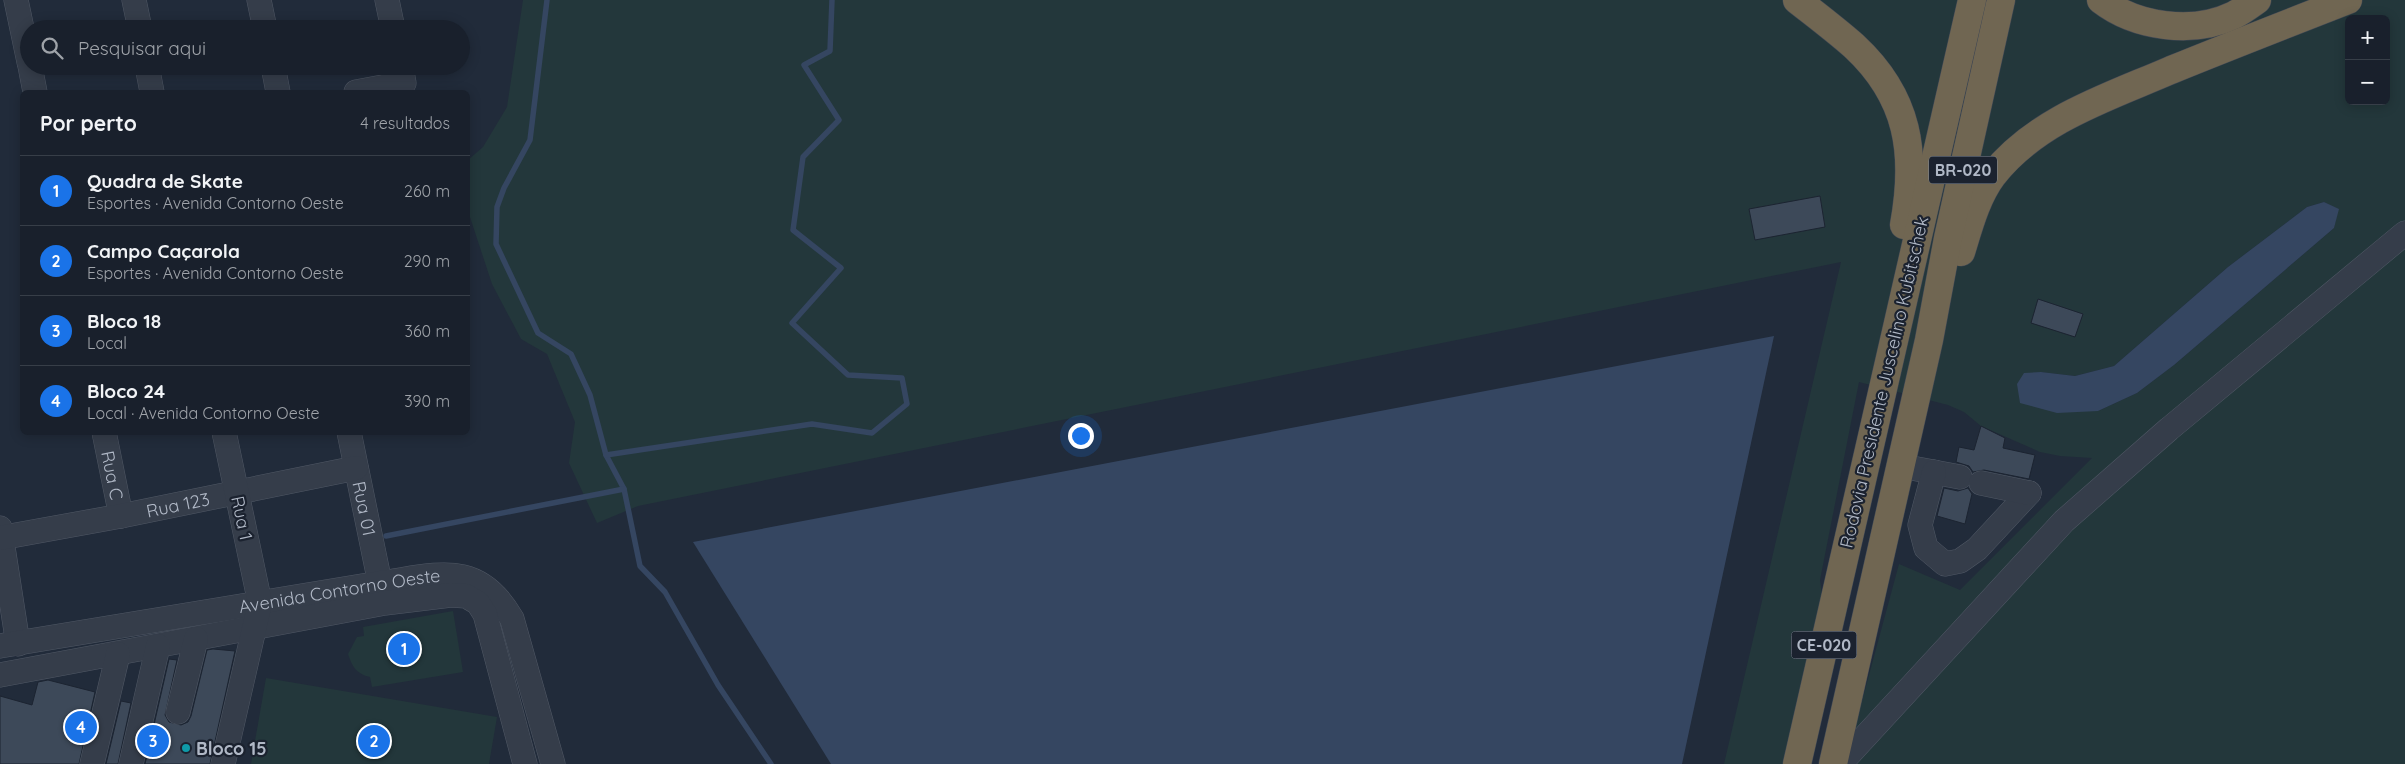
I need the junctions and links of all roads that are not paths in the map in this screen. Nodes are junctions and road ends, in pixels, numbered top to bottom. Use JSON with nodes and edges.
{"nodes":[{"id":1,"x":16,"y":0,"type":"edge"},
{"id":2,"x":134,"y":0,"type":"edge"},
{"id":3,"x":259,"y":0,"type":"edge"},
{"id":4,"x":387,"y":0,"type":"edge"},
{"id":5,"x":1797,"y":0,"type":"edge"},
{"id":6,"x":1972,"y":0,"type":"edge"},
{"id":7,"x":2001,"y":0,"type":"edge"},
{"id":8,"x":2101,"y":0,"type":"edge"},
{"id":9,"x":2257,"y":0,"type":"edge"},
{"id":10,"x":2348,"y":0,"type":"edge"},
{"id":11,"x":20,"y":20,"type":"edge"},
{"id":12,"x":138,"y":20,"type":"edge"},
{"id":13,"x":263,"y":20,"type":"edge"},
{"id":14,"x":391,"y":20,"type":"edge"},
{"id":15,"x":32,"y":75,"type":"edge"},
{"id":16,"x":149,"y":75,"type":"edge"},
{"id":17,"x":275,"y":75,"type":"edge"},
{"id":18,"x":403,"y":75,"type":"edge"},
{"id":19,"x":35,"y":90,"type":"edge"},
{"id":20,"x":152,"y":90,"type":"edge"},
{"id":21,"x":278,"y":90,"type":"edge"},
{"id":22,"x":367,"y":90,"type":"edge"},
{"id":23,"x":2405,"y":233,"type":"edge"},
{"id":24,"x":1903,"y":299,"type":"junction"},
{"id":25,"x":1929,"y":340,"type":"junction"},
{"id":26,"x":105,"y":435,"type":"edge"},
{"id":27,"x":225,"y":435,"type":"edge"},
{"id":28,"x":349,"y":435,"type":"edge"},
{"id":29,"x":1901,"y":466,"type":"junction"},
{"id":30,"x":356,"y":468,"type":"junction"},
{"id":31,"x":1934,"y":472,"type":"junction"},
{"id":32,"x":237,"y":492,"type":"junction"},
{"id":33,"x":121,"y":516,"type":"junction"},
{"id":34,"x":1,"y":535,"type":"edge"},
{"id":35,"x":380,"y":583,"type":"junction"},
{"id":36,"x":470,"y":588,"type":"junction"},
{"id":37,"x":260,"y":603,"type":"junction"},
{"id":38,"x":254,"y":628,"type":"junction"},
{"id":39,"x":196,"y":639,"type":"junction"},
{"id":40,"x":9,"y":645,"type":"edge"},
{"id":41,"x":158,"y":646,"type":"junction"},
{"id":42,"x":118,"y":654,"type":"junction"},
{"id":43,"x":0,"y":675,"type":"edge"},
{"id":44,"x":178,"y":712,"type":"dead end"},
{"id":45,"x":92,"y":764,"type":"edge"},
{"id":46,"x":131,"y":764,"type":"edge"},
{"id":47,"x":223,"y":764,"type":"edge"},
{"id":48,"x":525,"y":764,"type":"edge"},
{"id":49,"x":553,"y":764,"type":"edge"},
{"id":50,"x":1797,"y":764,"type":"edge"},
{"id":51,"x":1833,"y":764,"type":"edge"},
{"id":52,"x":1840,"y":764,"type":"edge"}],
"edges":[{"from":1,"to":11,"type":"street"},
{"from":2,"to":12,"type":"street"},
{"from":3,"to":13,"type":"street"},
{"from":4,"to":14,"type":"street"},
{"from":5,"to":24,"type":"highway"},
{"from":6,"to":24,"type":"highway","name":"Rodovia Presidente Juscelino Kubitschek","number":"BR-020"},
{"from":7,"to":25,"type":"highway","name":"Rodovia Presidente Juscelino Kubitschek","number":"BR-020"},
{"from":8,"to":9,"type":"highway"},
{"from":10,"to":25,"type":"highway"},
{"from":15,"to":19,"type":"street"},
{"from":16,"to":20,"type":"street"},
{"from":17,"to":21,"type":"street"},
{"from":18,"to":22,"type":"street"},
{"from":23,"to":52,"type":"street"},
{"from":24,"to":50,"type":"highway","name":"Rodovia Presidente Juscelino Kubitschek","number":"CE-020"},
{"from":25,"to":29,"type":"highway","name":"Rodovia Presidente Juscelino Kubitschek","number":"CE-020"},
{"from":26,"to":33,"type":"street","name":"Rua C"},
{"from":27,"to":32,"type":"street","name":"Rua 1"},
{"from":28,"to":30,"type":"street","name":"Rua 01"},
{"from":29,"to":31,"type":"street"},
{"from":29,"to":51,"type":"highway","name":"Rodovia Presidente Juscelino Kubitschek","number":"CE-020"},
{"from":30,"to":32,"type":"street","name":"Rua 123"},
{"from":30,"to":35,"type":"street","name":"Rua 01"},
{"from":31,"to":31,"type":"street"},
{"from":32,"to":33,"type":"street","name":"Rua 123"},
{"from":32,"to":37,"type":"street","name":"Rua 1"},
{"from":33,"to":34,"type":"street","name":"Rua 123"},
{"from":34,"to":40,"type":"street"},
{"from":35,"to":36,"type":"street","name":"Avenida Contorno Oeste"},
{"from":35,"to":37,"type":"street","name":"Avenida Contorno Oeste"},
{"from":36,"to":38,"type":"street","name":"Avenida Contorno Oeste"},
{"from":36,"to":48,"type":"street"},
{"from":36,"to":49,"type":"street","name":"Avenida Contorno Oeste"},
{"from":37,"to":38,"type":"street"},
{"from":37,"to":40,"type":"street","name":"Avenida Contorno Oeste"},
{"from":38,"to":39,"type":"street","name":"Avenida Contorno Oeste"},
{"from":38,"to":47,"type":"street"},
{"from":39,"to":41,"type":"street","name":"Avenida Contorno Oeste"},
{"from":39,"to":44,"type":"street"},
{"from":41,"to":42,"type":"street","name":"Avenida Contorno Oeste"},
{"from":41,"to":46,"type":"street"},
{"from":42,"to":43,"type":"street","name":"Avenida Contorno Oeste"},
{"from":42,"to":45,"type":"street"}]}
